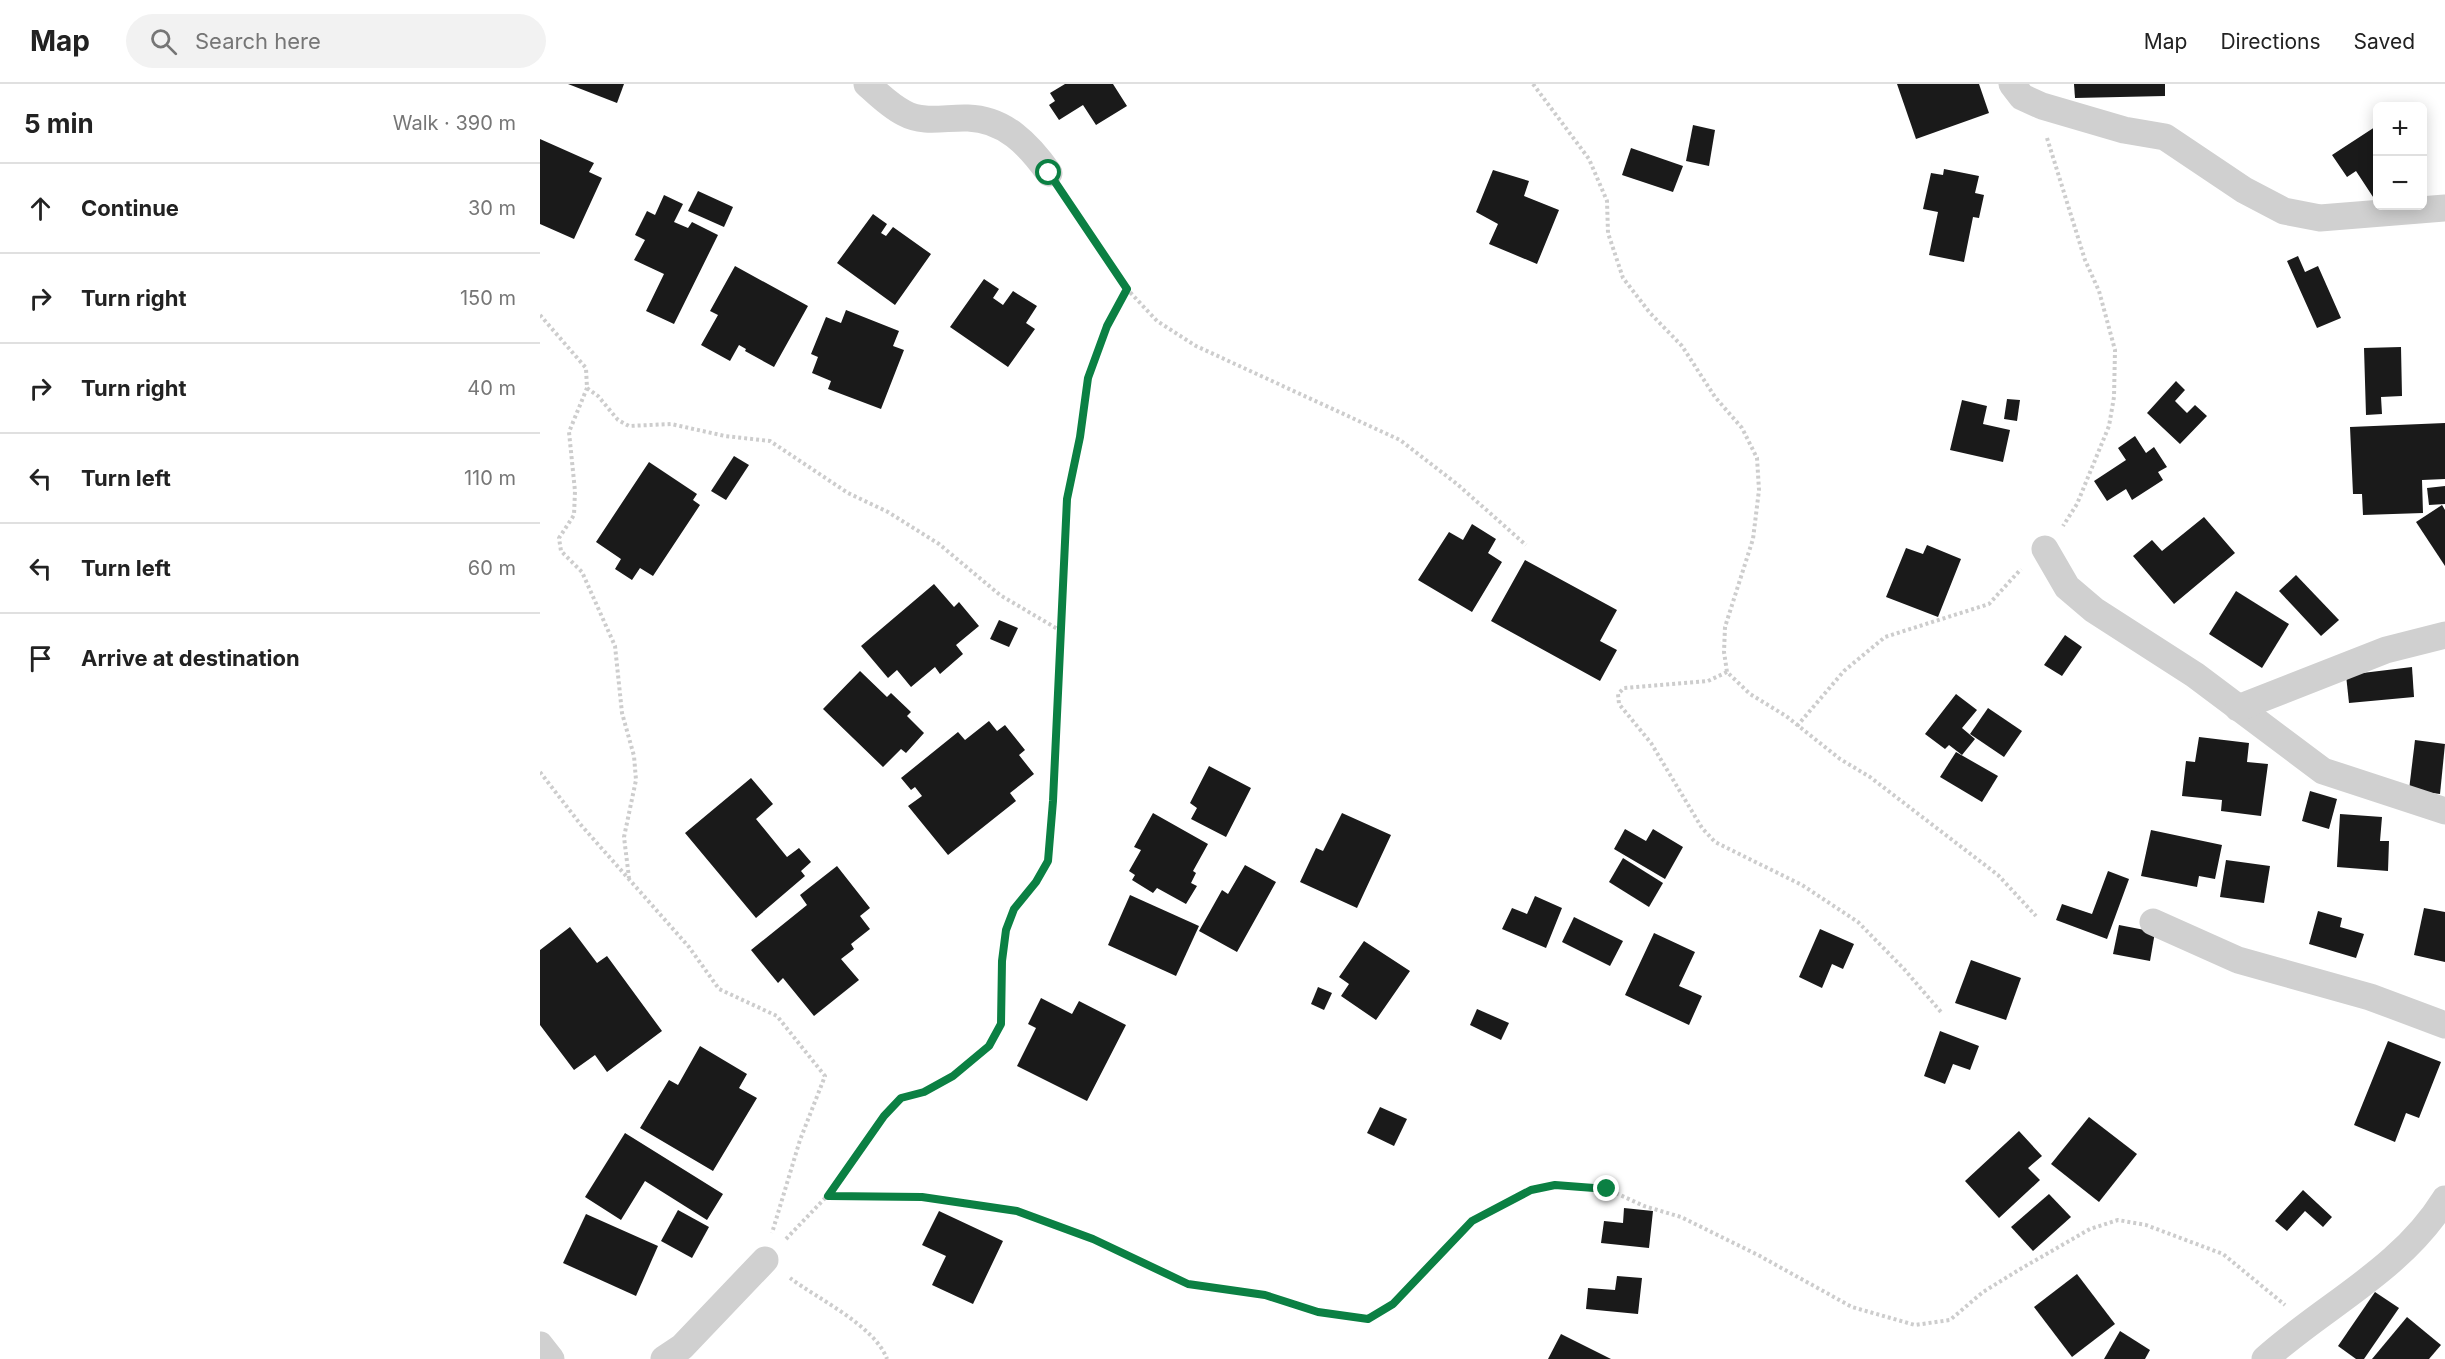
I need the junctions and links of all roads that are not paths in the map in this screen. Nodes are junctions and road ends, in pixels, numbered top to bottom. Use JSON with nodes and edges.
{"nodes":[{"id":1,"x":867,"y":84,"type":"edge"},
{"id":2,"x":2012,"y":84,"type":"edge"},
{"id":3,"x":1049,"y":173,"type":"road end"},
{"id":4,"x":2445,"y":208,"type":"edge"},
{"id":5,"x":2045,"y":549,"type":"road end"},
{"id":6,"x":2445,"y":635,"type":"edge"},
{"id":7,"x":2238,"y":708,"type":"junction"},
{"id":8,"x":2445,"y":811,"type":"edge"},
{"id":9,"x":2153,"y":922,"type":"dead end"},
{"id":10,"x":2445,"y":1025,"type":"edge"},
{"id":11,"x":2445,"y":1199,"type":"edge"},
{"id":12,"x":765,"y":1260,"type":"road end"},
{"id":13,"x":540,"y":1345,"type":"edge"},
{"id":14,"x":551,"y":1359,"type":"edge"},
{"id":15,"x":664,"y":1359,"type":"edge"},
{"id":16,"x":2265,"y":1359,"type":"edge"}],
"edges":[{"from":1,"to":3,"type":"street"},
{"from":2,"to":4,"type":"street"},
{"from":5,"to":7,"type":"street"},
{"from":6,"to":7,"type":"street"},
{"from":7,"to":8,"type":"street"},
{"from":9,"to":10,"type":"street"},
{"from":11,"to":16,"type":"street"},
{"from":12,"to":15,"type":"street"},
{"from":13,"to":14,"type":"street"}]}
